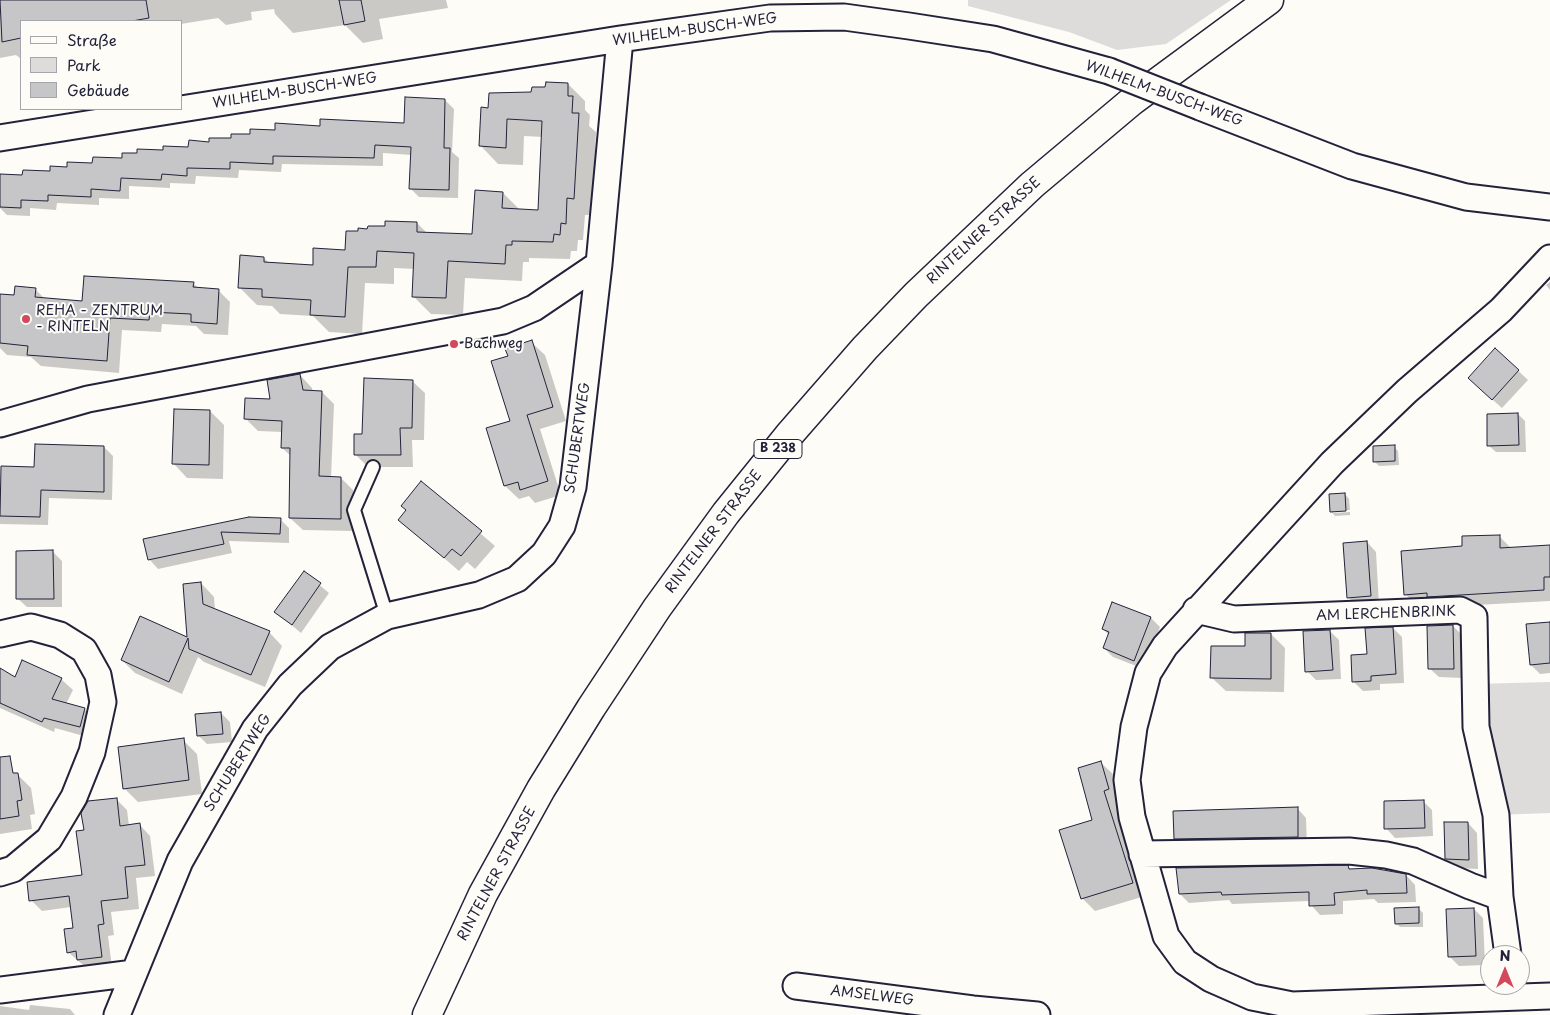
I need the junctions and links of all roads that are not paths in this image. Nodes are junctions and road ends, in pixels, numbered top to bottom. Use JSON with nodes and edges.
{"nodes":[{"id":1,"x":1269,"y":0,"type":"edge"},
{"id":2,"x":620,"y":39,"type":"junction"},
{"id":3,"x":182,"y":109,"type":"edge"},
{"id":4,"x":175,"y":110,"type":"edge"},
{"id":5,"x":0,"y":138,"type":"edge"},
{"id":6,"x":1550,"y":207,"type":"edge"},
{"id":7,"x":1550,"y":258,"type":"edge"},
{"id":8,"x":599,"y":264,"type":"junction"},
{"id":9,"x":0,"y":424,"type":"edge"},
{"id":10,"x":373,"y":467,"type":"dead end"},
{"id":11,"x":1196,"y":610,"type":"junction"},
{"id":12,"x":387,"y":616,"type":"junction"},
{"id":13,"x":0,"y":634,"type":"edge"},
{"id":14,"x":1142,"y":854,"type":"junction"},
{"id":15,"x":0,"y":873,"type":"edge"},
{"id":16,"x":1500,"y":897,"type":"junction"},
{"id":17,"x":1507,"y":945,"type":"edge"},
{"id":18,"x":134,"y":973,"type":"junction"},
{"id":19,"x":796,"y":986,"type":"dead end"},
{"id":20,"x":0,"y":990,"type":"edge"},
{"id":21,"x":1530,"y":993,"type":"edge"},
{"id":22,"x":1490,"y":995,"type":"edge"},
{"id":23,"x":1550,"y":996,"type":"edge"},
{"id":24,"x":1379,"y":1009,"type":"edge"},
{"id":25,"x":116,"y":1015,"type":"edge"},
{"id":26,"x":427,"y":1015,"type":"edge"},
{"id":27,"x":1038,"y":1015,"type":"edge"}],
"edges":[{"from":1,"to":26,"type":"main road","name":"RINTELNER STRASSE","number":"B 238"},
{"from":2,"to":3,"type":"street","name":"WILHELM-BUSCH-WEG"},
{"from":2,"to":6,"type":"street","name":"WILHELM-BUSCH-WEG","bridge":true},
{"from":2,"to":8,"type":"street"},
{"from":4,"to":5,"type":"street","name":"WILHELM-BUSCH-WEG"},
{"from":7,"to":11,"type":"street"},
{"from":8,"to":9,"type":"street"},
{"from":8,"to":12,"type":"street","name":"SCHUBERTWEG"},
{"from":10,"to":12,"type":"lane"},
{"from":11,"to":14,"type":"street"},
{"from":11,"to":16,"type":"street","name":"AM LERCHENBRINK"},
{"from":12,"to":18,"type":"street","name":"SCHUBERTWEG"},
{"from":13,"to":15,"type":"street"},
{"from":14,"to":16,"type":"street"},
{"from":14,"to":24,"type":"street"},
{"from":16,"to":17,"type":"street","name":"AM LERCHENBRINK"},
{"from":18,"to":20,"type":"street"},
{"from":18,"to":25,"type":"street","name":"SCHUBERTWEG"},
{"from":19,"to":27,"type":"street","name":"AMSELWEG"},
{"from":21,"to":23,"type":"street"},
{"from":22,"to":24,"type":"street"}]}
